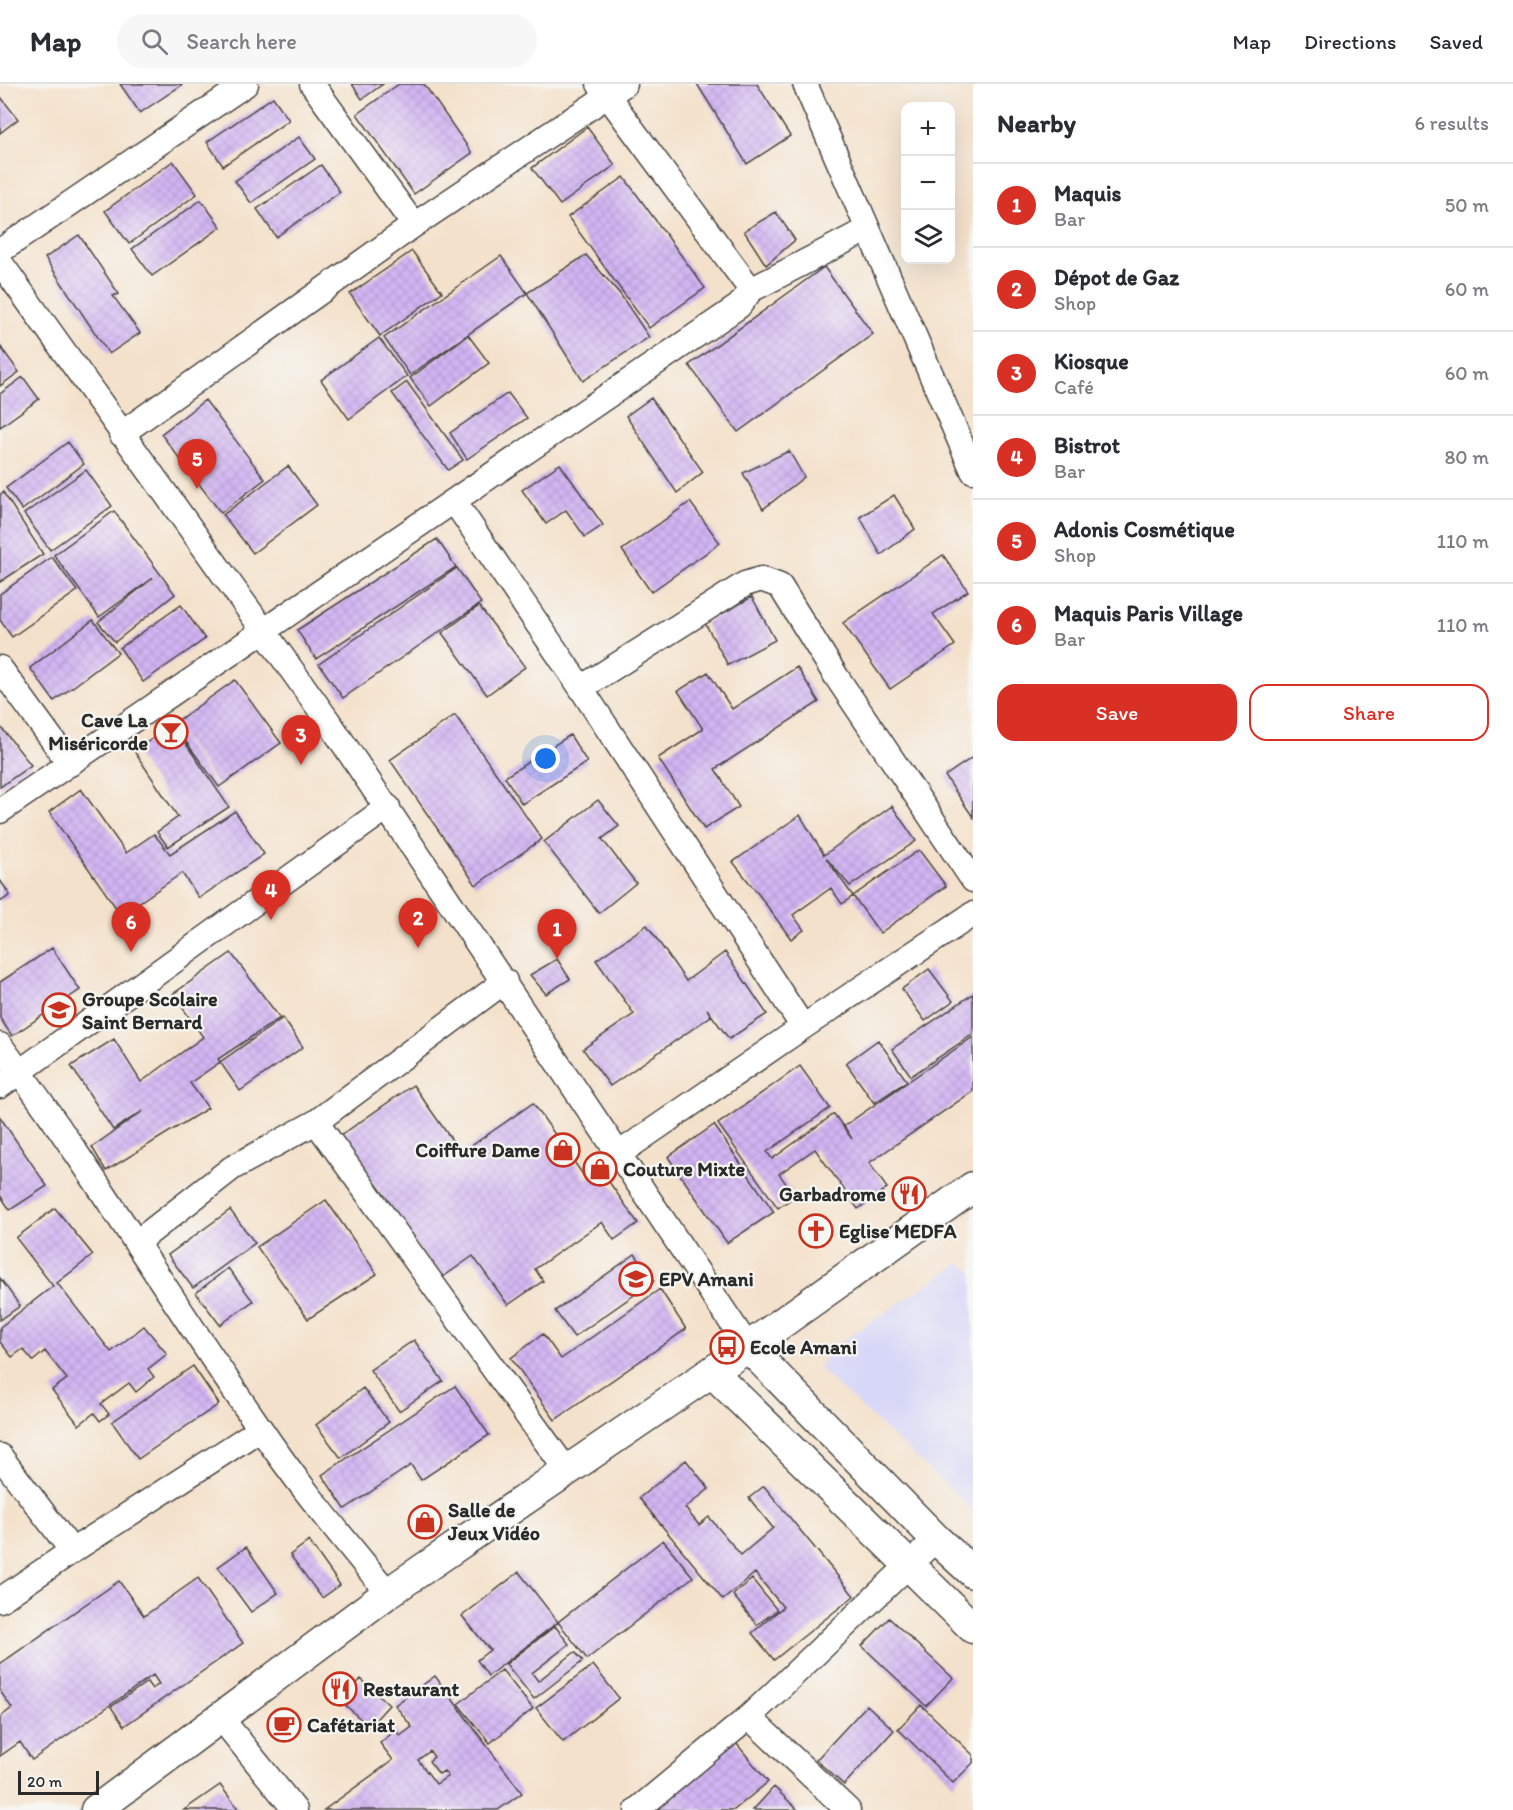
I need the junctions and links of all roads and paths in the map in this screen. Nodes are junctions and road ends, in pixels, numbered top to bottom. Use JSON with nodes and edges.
{"nodes":[{"id":1,"x":246,"y":84,"type":"edge"},
{"id":2,"x":312,"y":84,"type":"edge"},
{"id":3,"x":805,"y":84,"type":"edge"},
{"id":4,"x":610,"y":88,"type":"edge"},
{"id":5,"x":414,"y":225,"type":"junction"},
{"id":6,"x":868,"y":229,"type":"junction"},
{"id":7,"x":0,"y":251,"type":"edge"},
{"id":8,"x":0,"y":262,"type":"edge"},
{"id":9,"x":751,"y":290,"type":"junction"},
{"id":10,"x":121,"y":434,"type":"junction"},
{"id":11,"x":973,"y":471,"type":"edge"},
{"id":12,"x":454,"y":501,"type":"junction"},
{"id":13,"x":265,"y":630,"type":"junction"},
{"id":14,"x":0,"y":668,"type":"edge"},
{"id":15,"x":581,"y":688,"type":"junction"},
{"id":16,"x":70,"y":764,"type":"junction"},
{"id":17,"x":388,"y":807,"type":"junction"},
{"id":18,"x":0,"y":811,"type":"edge"},
{"id":19,"x":973,"y":880,"type":"edge"},
{"id":20,"x":973,"y":914,"type":"edge"},
{"id":21,"x":505,"y":981,"type":"junction"},
{"id":22,"x":803,"y":1027,"type":"junction"},
{"id":23,"x":0,"y":1045,"type":"edge"},
{"id":24,"x":20,"y":1072,"type":"junction"},
{"id":25,"x":0,"y":1086,"type":"edge"},
{"id":26,"x":316,"y":1122,"type":"junction"},
{"id":27,"x":620,"y":1154,"type":"junction"},
{"id":28,"x":973,"y":1187,"type":"edge"},
{"id":29,"x":136,"y":1243,"type":"junction"},
{"id":30,"x":748,"y":1347,"type":"junction"},
{"id":31,"x":712,"y":1372,"type":"junction"},
{"id":32,"x":260,"y":1430,"type":"junction"},
{"id":33,"x":0,"y":1456,"type":"edge"},
{"id":34,"x":567,"y":1471,"type":"junction"},
{"id":35,"x":936,"y":1539,"type":"junction"},
{"id":36,"x":72,"y":1551,"type":"junction"},
{"id":37,"x":908,"y":1565,"type":"junction"},
{"id":38,"x":973,"y":1573,"type":"edge"},
{"id":39,"x":388,"y":1593,"type":"junction"},
{"id":40,"x":0,"y":1600,"type":"edge"},
{"id":41,"x":973,"y":1628,"type":"edge"},
{"id":42,"x":221,"y":1718,"type":"junction"},
{"id":43,"x":749,"y":1718,"type":"junction"},
{"id":44,"x":96,"y":1810,"type":"edge"},
{"id":45,"x":295,"y":1810,"type":"edge"},
{"id":46,"x":637,"y":1810,"type":"edge"},
{"id":47,"x":848,"y":1810,"type":"edge"}],
"edges":[{"from":1,"to":7,"type":"street"},
{"from":2,"to":5,"type":"street"},
{"from":3,"to":6,"type":"street"},
{"from":4,"to":5,"type":"street"},
{"from":4,"to":9,"type":"street"},
{"from":5,"to":10,"type":"street"},
{"from":6,"to":9,"type":"street"},
{"from":6,"to":11,"type":"street"},
{"from":8,"to":10,"type":"street"},
{"from":9,"to":12,"type":"street"},
{"from":10,"to":13,"type":"street"},
{"from":12,"to":13,"type":"street"},
{"from":12,"to":15,"type":"street"},
{"from":13,"to":16,"type":"street"},
{"from":13,"to":17,"type":"street"},
{"from":14,"to":16,"type":"street"},
{"from":15,"to":19,"type":"street"},
{"from":15,"to":22,"type":"street"},
{"from":16,"to":18,"type":"street"},
{"from":17,"to":21,"type":"street"},
{"from":17,"to":24,"type":"street"},
{"from":20,"to":22,"type":"street"},
{"from":21,"to":26,"type":"street"},
{"from":21,"to":27,"type":"street"},
{"from":22,"to":27,"type":"street"},
{"from":23,"to":24,"type":"street"},
{"from":24,"to":25,"type":"street"},
{"from":24,"to":29,"type":"street"},
{"from":26,"to":29,"type":"street"},
{"from":26,"to":34,"type":"street"},
{"from":27,"to":30,"type":"street"},
{"from":28,"to":30,"type":"street"},
{"from":29,"to":32,"type":"street"},
{"from":30,"to":31,"type":"street"},
{"from":30,"to":35,"type":"street"},
{"from":31,"to":34,"type":"street"},
{"from":31,"to":37,"type":"street"},
{"from":32,"to":36,"type":"street"},
{"from":32,"to":39,"type":"street"},
{"from":33,"to":36,"type":"street"},
{"from":34,"to":39,"type":"street"},
{"from":35,"to":37,"type":"street"},
{"from":35,"to":38,"type":"street"},
{"from":36,"to":40,"type":"street"},
{"from":37,"to":41,"type":"street"},
{"from":37,"to":43,"type":"street"},
{"from":39,"to":42,"type":"street"},
{"from":42,"to":44,"type":"street"},
{"from":42,"to":45,"type":"street"},
{"from":43,"to":46,"type":"street"},
{"from":43,"to":47,"type":"street"}]}
